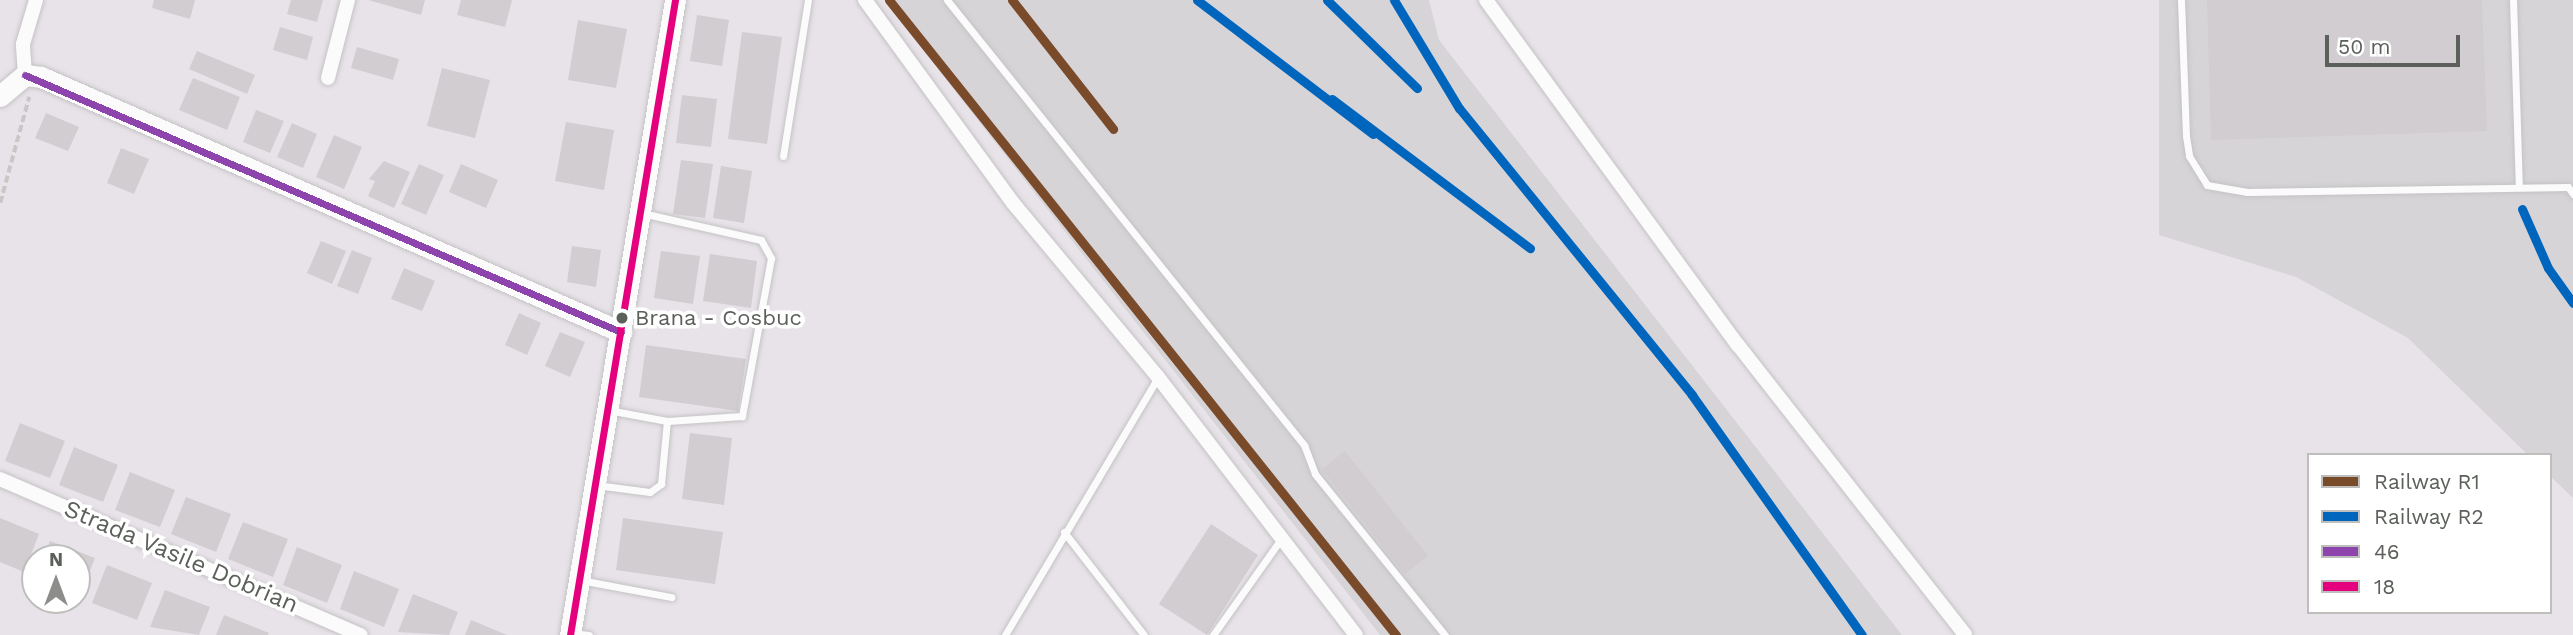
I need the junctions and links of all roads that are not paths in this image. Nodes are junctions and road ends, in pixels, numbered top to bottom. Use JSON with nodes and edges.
{"nodes":[{"id":1,"x":36,"y":0,"type":"edge"},
{"id":2,"x":348,"y":0,"type":"edge"},
{"id":3,"x":675,"y":0,"type":"edge"},
{"id":4,"x":808,"y":0,"type":"edge"},
{"id":5,"x":865,"y":0,"type":"edge"},
{"id":6,"x":947,"y":0,"type":"edge"},
{"id":7,"x":1486,"y":0,"type":"edge"},
{"id":8,"x":2181,"y":0,"type":"edge"},
{"id":9,"x":2513,"y":0,"type":"edge"},
{"id":10,"x":29,"y":75,"type":"junction"},
{"id":11,"x":328,"y":78,"type":"dead end"},
{"id":12,"x":0,"y":96,"type":"edge"},
{"id":13,"x":783,"y":156,"type":"dead end"},
{"id":14,"x":2519,"y":187,"type":"junction"},
{"id":15,"x":2571,"y":190,"type":"edge"},
{"id":16,"x":641,"y":213,"type":"junction"},
{"id":17,"x":621,"y":332,"type":"junction"},
{"id":18,"x":1158,"y":377,"type":"junction"},
{"id":19,"x":608,"y":410,"type":"junction"},
{"id":20,"x":667,"y":421,"type":"junction"},
{"id":21,"x":0,"y":479,"type":"edge"},
{"id":22,"x":595,"y":485,"type":"junction"},
{"id":23,"x":1064,"y":532,"type":"junction"},
{"id":24,"x":1281,"y":539,"type":"junction"},
{"id":25,"x":579,"y":580,"type":"junction"},
{"id":26,"x":671,"y":597,"type":"dead end"},
{"id":27,"x":576,"y":634,"type":"edge"},
{"id":28,"x":361,"y":635,"type":"edge"},
{"id":29,"x":1005,"y":635,"type":"edge"},
{"id":30,"x":1144,"y":635,"type":"edge"},
{"id":31,"x":1213,"y":635,"type":"edge"},
{"id":32,"x":1356,"y":635,"type":"edge"},
{"id":33,"x":1445,"y":635,"type":"edge"},
{"id":34,"x":1965,"y":635,"type":"edge"}],
"edges":[{"from":1,"to":10,"type":"street"},
{"from":2,"to":11,"type":"street"},
{"from":3,"to":16,"type":"street"},
{"from":4,"to":13,"type":"lane"},
{"from":5,"to":18,"type":"street"},
{"from":6,"to":33,"type":"lane"},
{"from":7,"to":34,"type":"street"},
{"from":8,"to":14,"type":"lane"},
{"from":9,"to":14,"type":"lane"},
{"from":10,"to":12,"type":"street"},
{"from":10,"to":17,"type":"street"},
{"from":14,"to":15,"type":"lane"},
{"from":16,"to":17,"type":"street"},
{"from":16,"to":20,"type":"lane"},
{"from":17,"to":19,"type":"street"},
{"from":18,"to":23,"type":"lane"},
{"from":18,"to":24,"type":"street"},
{"from":19,"to":20,"type":"lane"},
{"from":19,"to":22,"type":"street"},
{"from":20,"to":22,"type":"lane"},
{"from":21,"to":28,"type":"street","name":"Strada Vasile Dobrian"},
{"from":22,"to":25,"type":"street"},
{"from":23,"to":29,"type":"lane"},
{"from":23,"to":30,"type":"lane"},
{"from":24,"to":31,"type":"lane"},
{"from":24,"to":32,"type":"street"},
{"from":25,"to":26,"type":"lane"},
{"from":25,"to":27,"type":"street"}]}
